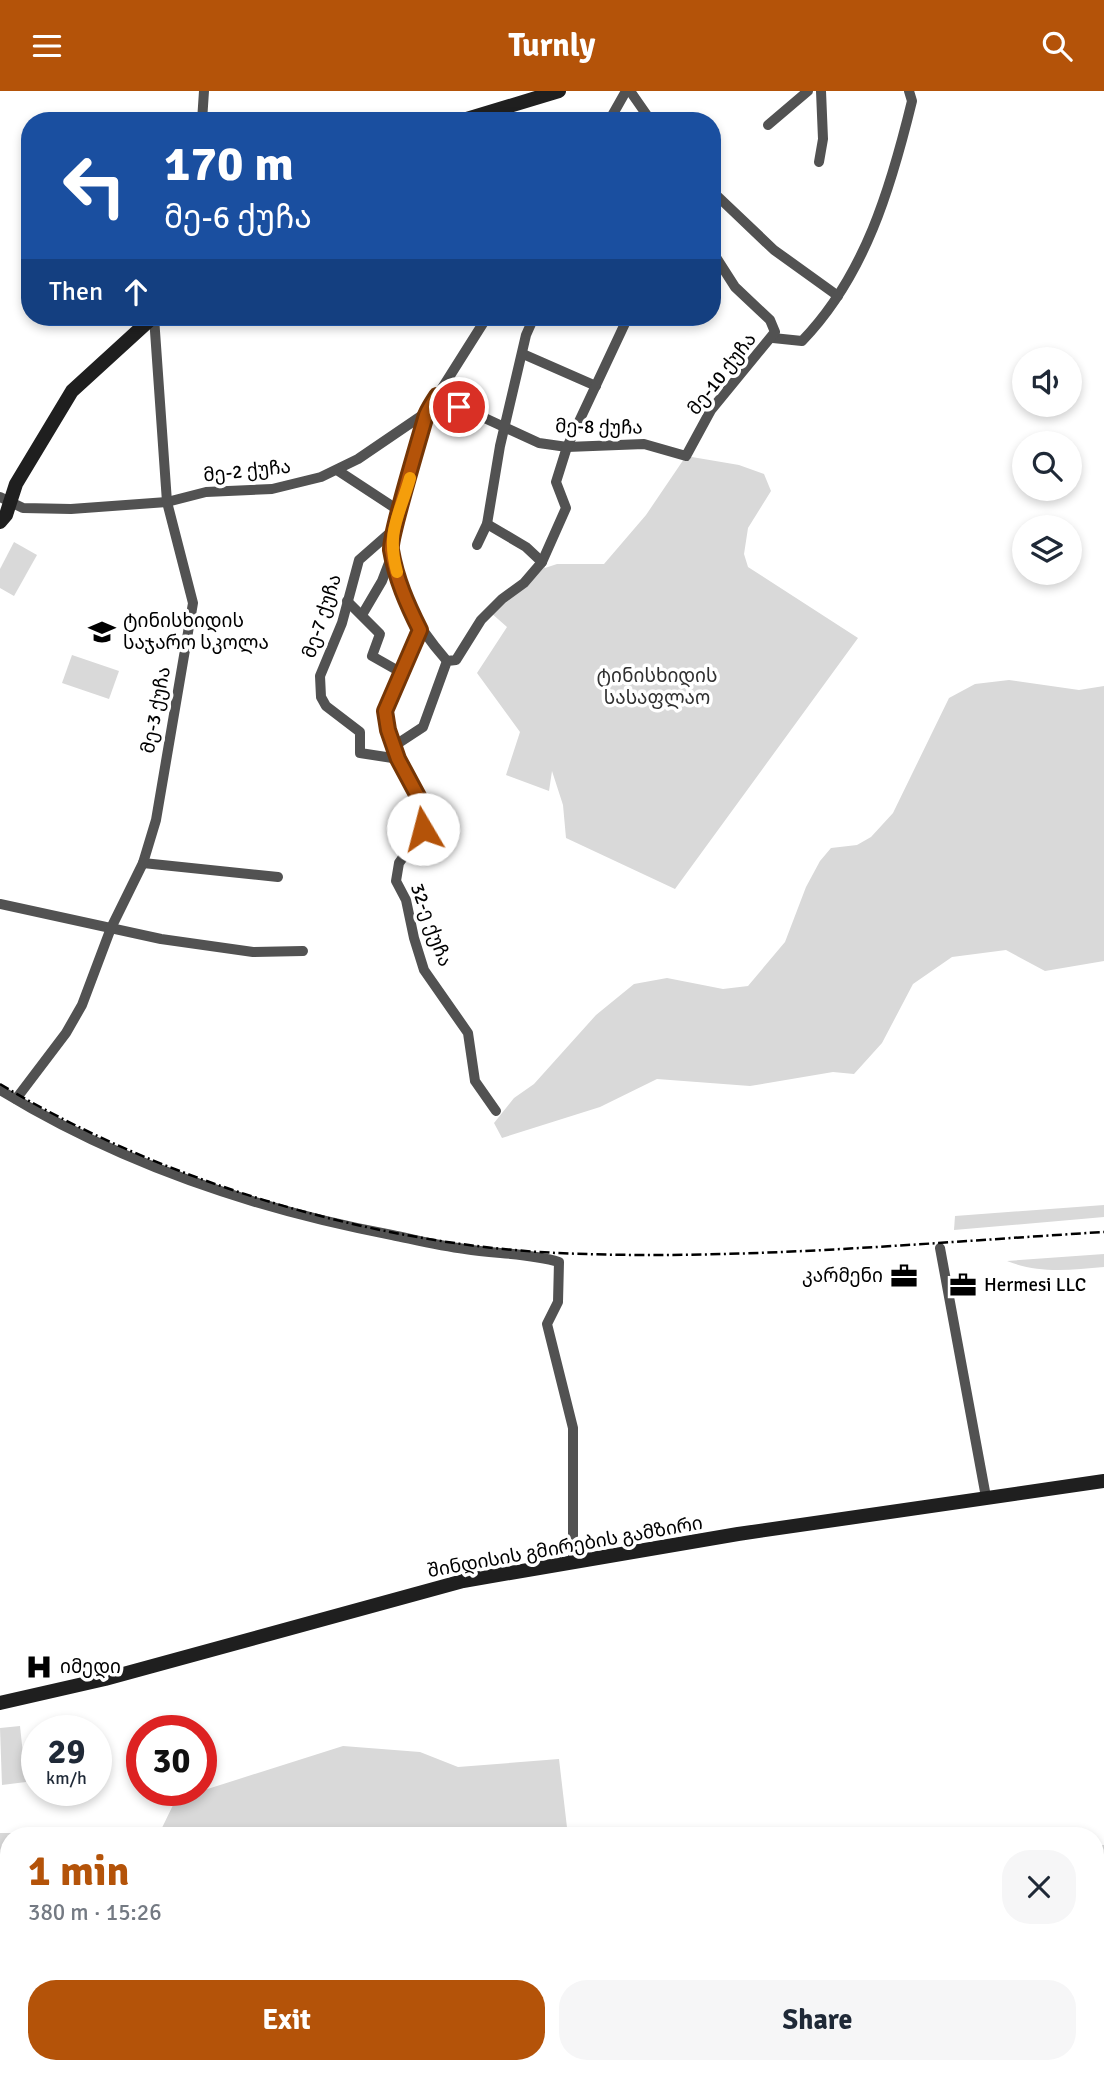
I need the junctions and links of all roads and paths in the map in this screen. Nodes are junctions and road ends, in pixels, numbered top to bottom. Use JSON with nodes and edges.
{"nodes":[{"id":1,"x":204,"y":91,"type":"edge"},
{"id":2,"x":559,"y":91,"type":"edge"},
{"id":3,"x":628,"y":91,"type":"edge"},
{"id":4,"x":808,"y":91,"type":"edge"},
{"id":5,"x":821,"y":91,"type":"edge"},
{"id":6,"x":909,"y":91,"type":"edge"},
{"id":7,"x":203,"y":112,"type":"edge"},
{"id":8,"x":490,"y":112,"type":"edge"},
{"id":9,"x":615,"y":112,"type":"edge"},
{"id":10,"x":644,"y":112,"type":"edge"},
{"id":11,"x":768,"y":125,"type":"dead end"},
{"id":12,"x":819,"y":162,"type":"dead end"},
{"id":13,"x":721,"y":200,"type":"edge"},
{"id":14,"x":721,"y":265,"type":"edge"},
{"id":15,"x":838,"y":296,"type":"junction"},
{"id":16,"x":144,"y":326,"type":"edge"},
{"id":17,"x":155,"y":326,"type":"edge"},
{"id":18,"x":481,"y":326,"type":"edge"},
{"id":19,"x":531,"y":326,"type":"edge"},
{"id":20,"x":624,"y":326,"type":"edge"},
{"id":21,"x":773,"y":338,"type":"junction"},
{"id":22,"x":523,"y":354,"type":"junction"},
{"id":23,"x":596,"y":386,"type":"junction"},
{"id":24,"x":437,"y":396,"type":"junction"},
{"id":25,"x":427,"y":412,"type":"junction"},
{"id":26,"x":506,"y":429,"type":"junction"},
{"id":27,"x":567,"y":447,"type":"junction"},
{"id":28,"x":686,"y":456,"type":"joint"},
{"id":29,"x":337,"y":470,"type":"junction"},
{"id":30,"x":167,"y":502,"type":"junction"},
{"id":31,"x":5,"y":511,"type":"edge"},
{"id":32,"x":401,"y":512,"type":"junction"},
{"id":33,"x":487,"y":524,"type":"junction"},
{"id":34,"x":392,"y":531,"type":"junction"},
{"id":35,"x":477,"y":545,"type":"dead end"},
{"id":36,"x":392,"y":554,"type":"junction"},
{"id":37,"x":541,"y":562,"type":"junction"},
{"id":38,"x":347,"y":601,"type":"junction"},
{"id":39,"x":362,"y":615,"type":"junction"},
{"id":40,"x":420,"y":630,"type":"junction"},
{"id":41,"x":447,"y":661,"type":"junction"},
{"id":42,"x":402,"y":673,"type":"junction"},
{"id":43,"x":394,"y":746,"type":"junction"},
{"id":44,"x":398,"y":759,"type":"junction"},
{"id":45,"x":144,"y":863,"type":"junction"},
{"id":46,"x":278,"y":877,"type":"dead end"},
{"id":47,"x":0,"y":904,"type":"edge"},
{"id":48,"x":111,"y":928,"type":"junction"},
{"id":49,"x":303,"y":951,"type":"dead end"},
{"id":50,"x":0,"y":1090,"type":"edge"},
{"id":51,"x":16,"y":1099,"type":"junction"},
{"id":52,"x":496,"y":1111,"type":"dead end"},
{"id":53,"x":940,"y":1248,"type":"dead end"},
{"id":54,"x":1104,"y":1481,"type":"edge"},
{"id":55,"x":986,"y":1497,"type":"junction"},
{"id":56,"x":573,"y":1563,"type":"junction"},
{"id":57,"x":0,"y":1703,"type":"edge"}],
"edges":[{"from":1,"to":7,"type":"street"},
{"from":2,"to":8,"type":"main road"},
{"from":3,"to":9,"type":"street"},
{"from":3,"to":10,"type":"street"},
{"from":4,"to":11,"type":"street"},
{"from":5,"to":12,"type":"street"},
{"from":6,"to":15,"type":"street"},
{"from":13,"to":15,"type":"street"},
{"from":14,"to":21,"type":"street","name":"მე-10 ქუჩა"},
{"from":15,"to":21,"type":"street"},
{"from":16,"to":31,"type":"main road"},
{"from":17,"to":30,"type":"street","name":"მე-3 ქუჩა"},
{"from":18,"to":24,"type":"street","name":"მე-2 ქუჩა"},
{"from":19,"to":22,"type":"street"},
{"from":20,"to":23,"type":"street"},
{"from":21,"to":28,"type":"street","name":"მე-10 ქუჩა"},
{"from":22,"to":23,"type":"street"},
{"from":22,"to":26,"type":"street"},
{"from":23,"to":27,"type":"street"},
{"from":24,"to":25,"type":"street","name":"მე-2 ქუჩა"},
{"from":24,"to":26,"type":"street","name":"მე-8 ქუჩა"},
{"from":25,"to":29,"type":"street","name":"მე-2 ქუჩა"},
{"from":25,"to":32,"type":"street"},
{"from":26,"to":27,"type":"street","name":"მე-8 ქუჩა"},
{"from":26,"to":33,"type":"street"},
{"from":27,"to":28,"type":"street","name":"მე-8 ქუჩა"},
{"from":27,"to":37,"type":"street"},
{"from":29,"to":30,"type":"street","name":"მე-2 ქუჩა"},
{"from":29,"to":32,"type":"street"},
{"from":30,"to":31,"type":"street","name":"მე-2 ქუჩა"},
{"from":30,"to":45,"type":"street","name":"მე-3 ქუჩა"},
{"from":32,"to":34,"type":"street"},
{"from":33,"to":35,"type":"street"},
{"from":33,"to":37,"type":"street"},
{"from":34,"to":36,"type":"street"},
{"from":34,"to":38,"type":"street","name":"მე-7 ქუჩა"},
{"from":36,"to":39,"type":"street"},
{"from":36,"to":40,"type":"street"},
{"from":37,"to":41,"type":"street"},
{"from":38,"to":39,"type":"street"},
{"from":38,"to":44,"type":"street","name":"მე-7 ქუჩა"},
{"from":39,"to":42,"type":"street"},
{"from":40,"to":41,"type":"street"},
{"from":40,"to":42,"type":"street","name":"32-ე ქუჩა"},
{"from":41,"to":43,"type":"street"},
{"from":42,"to":43,"type":"street","name":"32-ე ქუჩა"},
{"from":43,"to":44,"type":"street","name":"32-ე ქუჩა"},
{"from":44,"to":52,"type":"street","name":"32-ე ქუჩა"},
{"from":45,"to":46,"type":"street"},
{"from":45,"to":48,"type":"street","name":"მე-3 ქუჩა"},
{"from":47,"to":48,"type":"street"},
{"from":48,"to":49,"type":"street"},
{"from":48,"to":51,"type":"street","name":"მე-3 ქუჩა"},
{"from":50,"to":51,"type":"street"},
{"from":51,"to":56,"type":"street"},
{"from":53,"to":55,"type":"street"},
{"from":54,"to":55,"type":"main road","name":"შინდისის გმირების გამზირი"},
{"from":55,"to":56,"type":"main road","name":"შინდისის გმირების გამზირი"},
{"from":56,"to":57,"type":"main road","name":"შინდისის გმირების გამზირი"}]}
